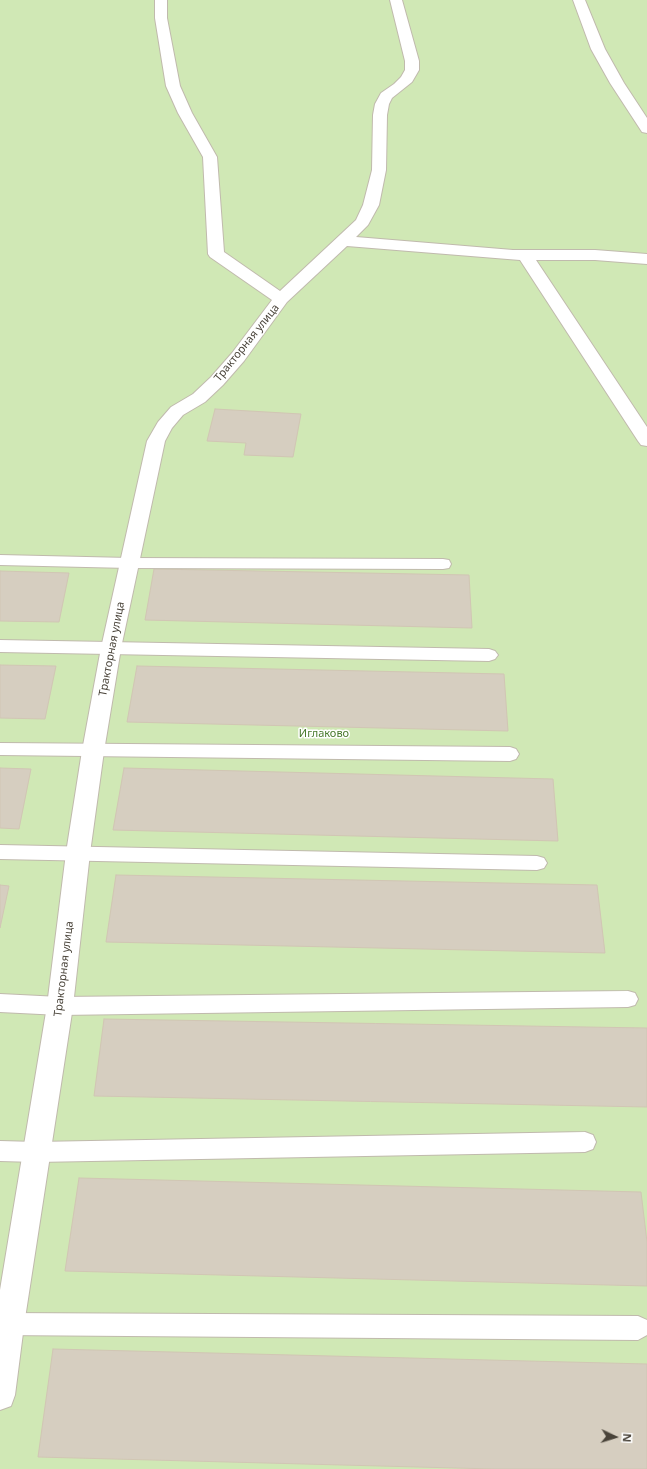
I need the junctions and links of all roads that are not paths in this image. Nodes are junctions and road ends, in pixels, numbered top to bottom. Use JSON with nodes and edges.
{"nodes":[{"id":1,"x":161,"y":0,"type":"edge"},
{"id":2,"x":396,"y":0,"type":"edge"},
{"id":3,"x":580,"y":0,"type":"edge"},
{"id":4,"x":647,"y":129,"type":"edge"},
{"id":5,"x":344,"y":241,"type":"junction"},
{"id":6,"x":526,"y":256,"type":"junction"},
{"id":7,"x":647,"y":259,"type":"edge"},
{"id":8,"x":282,"y":299,"type":"junction"},
{"id":9,"x":647,"y":441,"type":"edge"},
{"id":10,"x":0,"y":560,"type":"edge"},
{"id":11,"x":129,"y":563,"type":"junction"},
{"id":12,"x":443,"y":564,"type":"dead end"},
{"id":13,"x":0,"y":646,"type":"edge"},
{"id":14,"x":111,"y":648,"type":"junction"},
{"id":15,"x":489,"y":654,"type":"dead end"},
{"id":16,"x":0,"y":749,"type":"edge"},
{"id":17,"x":93,"y":751,"type":"junction"},
{"id":18,"x":510,"y":754,"type":"dead end"},
{"id":19,"x":0,"y":852,"type":"edge"},
{"id":20,"x":78,"y":853,"type":"junction"},
{"id":21,"x":537,"y":863,"type":"dead end"},
{"id":22,"x":628,"y":999,"type":"dead end"},
{"id":23,"x":0,"y":1003,"type":"edge"},
{"id":24,"x":60,"y":1006,"type":"junction"},
{"id":25,"x":585,"y":1142,"type":"dead end"},
{"id":26,"x":0,"y":1151,"type":"edge"},
{"id":27,"x":36,"y":1152,"type":"junction"},
{"id":28,"x":4,"y":1324,"type":"edge"},
{"id":29,"x":638,"y":1328,"type":"dead end"},
{"id":30,"x":0,"y":1395,"type":"edge"}],
"edges":[{"from":1,"to":8,"type":"street"},
{"from":2,"to":5,"type":"street","name":"Тракторная улица"},
{"from":3,"to":4,"type":"street"},
{"from":5,"to":6,"type":"street"},
{"from":5,"to":8,"type":"street","name":"Тракторная улица"},
{"from":6,"to":7,"type":"street"},
{"from":6,"to":9,"type":"street"},
{"from":8,"to":11,"type":"street","name":"Тракторная улица"},
{"from":10,"to":11,"type":"lane"},
{"from":11,"to":12,"type":"lane"},
{"from":11,"to":14,"type":"street","name":"Тракторная улица"},
{"from":13,"to":14,"type":"lane"},
{"from":14,"to":15,"type":"lane"},
{"from":14,"to":17,"type":"street","name":"Тракторная улица"},
{"from":16,"to":17,"type":"lane"},
{"from":17,"to":18,"type":"lane"},
{"from":17,"to":20,"type":"street","name":"Тракторная улица"},
{"from":19,"to":20,"type":"lane"},
{"from":20,"to":21,"type":"lane"},
{"from":20,"to":24,"type":"street","name":"Тракторная улица"},
{"from":22,"to":24,"type":"lane"},
{"from":23,"to":24,"type":"lane"},
{"from":24,"to":27,"type":"street","name":"Тракторная улица"},
{"from":25,"to":27,"type":"lane"},
{"from":26,"to":27,"type":"lane"},
{"from":27,"to":28,"type":"street","name":"Тракторная улица"},
{"from":28,"to":29,"type":"lane"},
{"from":28,"to":30,"type":"street","name":"Тракторная улица"}]}
